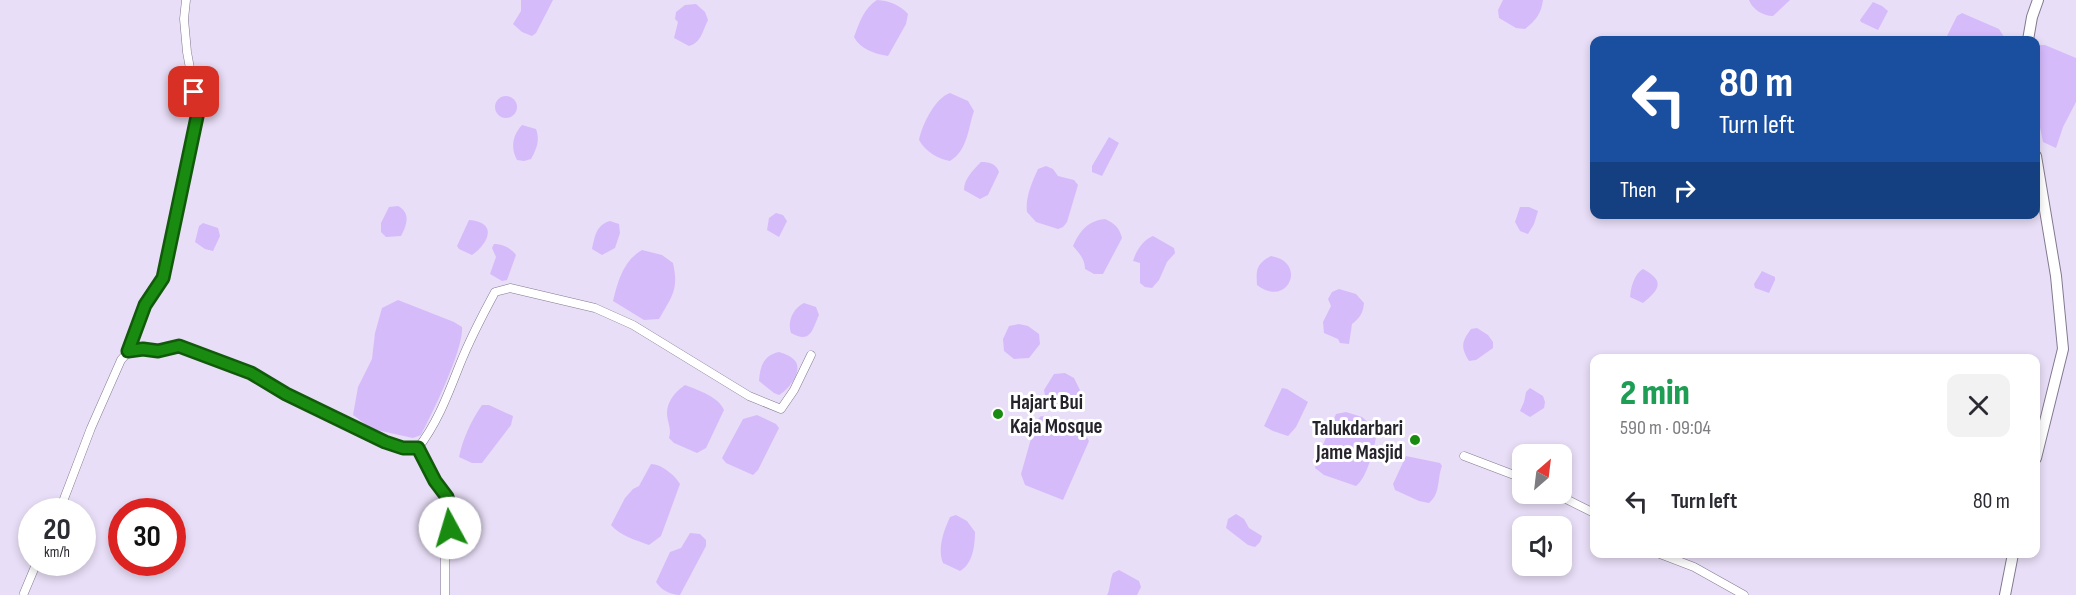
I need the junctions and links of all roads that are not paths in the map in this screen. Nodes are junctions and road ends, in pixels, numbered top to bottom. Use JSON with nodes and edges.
{"nodes":[{"id":1,"x":186,"y":0,"type":"edge"},
{"id":2,"x":2038,"y":0,"type":"edge"},
{"id":3,"x":2029,"y":36,"type":"edge"},
{"id":4,"x":2040,"y":180,"type":"edge"},
{"id":5,"x":128,"y":351,"type":"junction"},
{"id":6,"x":811,"y":355,"type":"dead end"},
{"id":7,"x":2040,"y":442,"type":"edge"},
{"id":8,"x":418,"y":448,"type":"junction"},
{"id":9,"x":1464,"y":456,"type":"dead end"},
{"id":10,"x":1512,"y":474,"type":"edge"},
{"id":11,"x":65,"y":498,"type":"edge"},
{"id":12,"x":1572,"y":502,"type":"edge"},
{"id":13,"x":1590,"y":511,"type":"edge"},
{"id":14,"x":1670,"y":558,"type":"edge"},
{"id":15,"x":2012,"y":558,"type":"edge"},
{"id":16,"x":31,"y":576,"type":"edge"},
{"id":17,"x":24,"y":593,"type":"dead end"},
{"id":18,"x":445,"y":595,"type":"edge"},
{"id":19,"x":1744,"y":595,"type":"edge"},
{"id":20,"x":2005,"y":595,"type":"edge"}],
"edges":[{"from":1,"to":5,"type":"street"},
{"from":2,"to":3,"type":"highway"},
{"from":4,"to":7,"type":"highway"},
{"from":5,"to":8,"type":"street"},
{"from":5,"to":11,"type":"street"},
{"from":6,"to":8,"type":"street"},
{"from":8,"to":18,"type":"street"},
{"from":9,"to":10,"type":"street"},
{"from":12,"to":13,"type":"street"},
{"from":14,"to":19,"type":"street"},
{"from":15,"to":20,"type":"highway"},
{"from":16,"to":17,"type":"street"}]}
